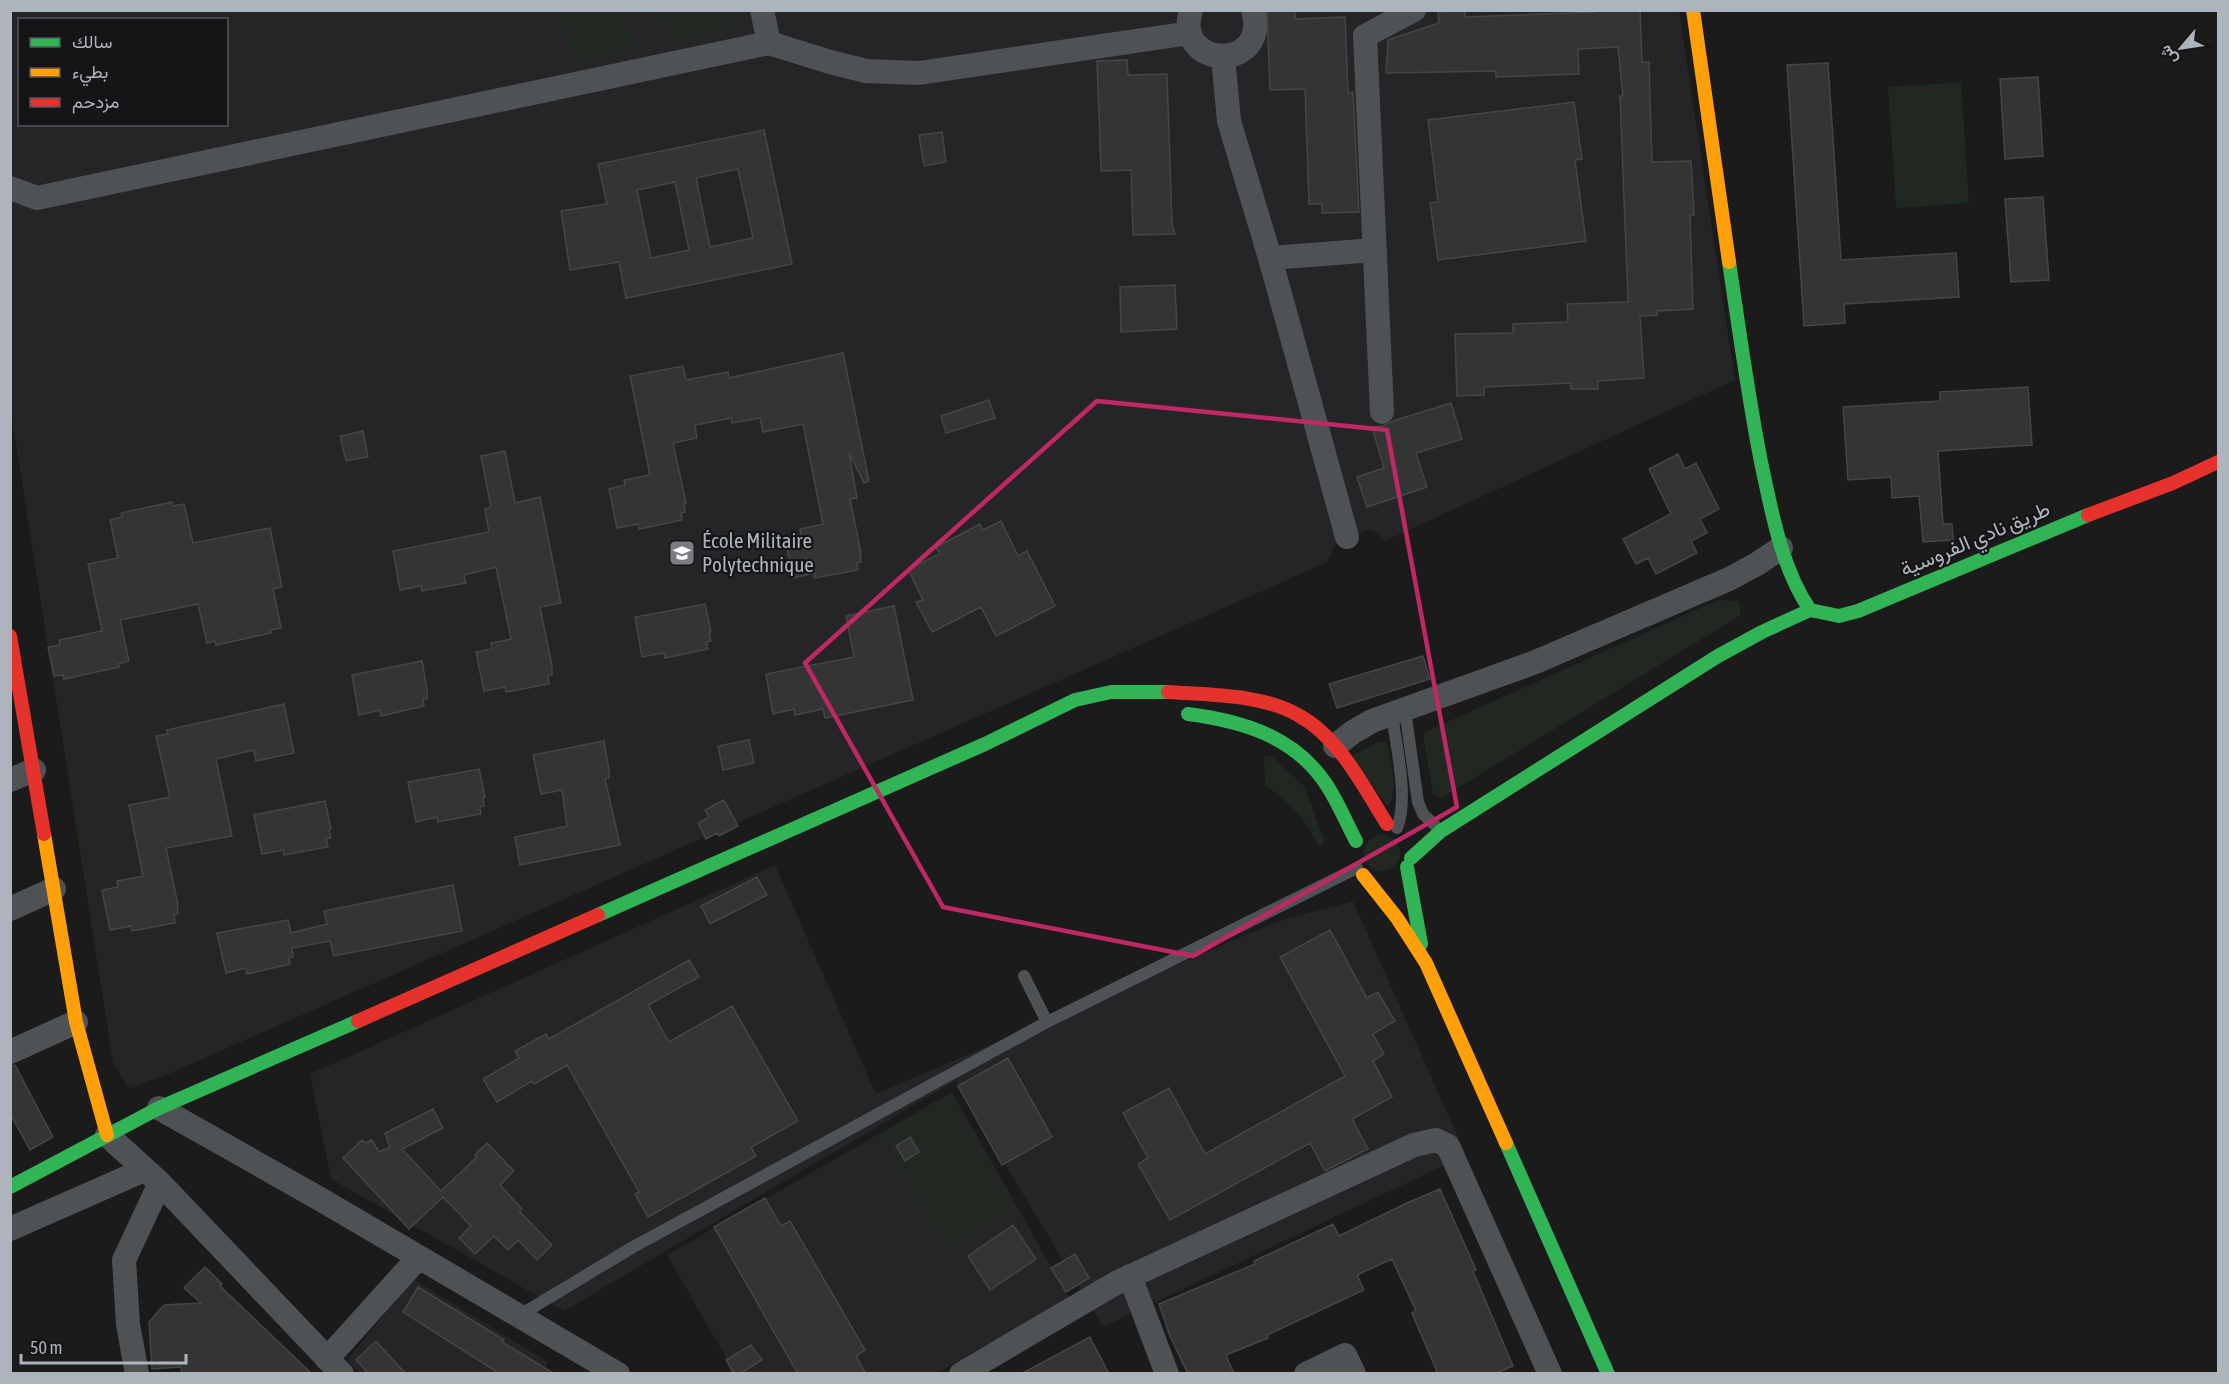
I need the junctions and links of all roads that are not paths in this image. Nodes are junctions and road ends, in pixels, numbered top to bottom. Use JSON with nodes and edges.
{"nodes":[{"id":1,"x":762,"y":10,"type":"edge"},
{"id":2,"x":1253,"y":10,"type":"edge"},
{"id":3,"x":1414,"y":10,"type":"edge"},
{"id":4,"x":1693,"y":10,"type":"edge"},
{"id":5,"x":1190,"y":22,"type":"edge"},
{"id":6,"x":769,"y":43,"type":"junction"},
{"id":7,"x":1223,"y":57,"type":"junction"},
{"id":8,"x":10,"y":188,"type":"edge"},
{"id":9,"x":1375,"y":250,"type":"junction"},
{"id":10,"x":1270,"y":258,"type":"junction"},
{"id":11,"x":1382,"y":412,"type":"dead end"},
{"id":12,"x":2218,"y":462,"type":"edge"},
{"id":13,"x":1347,"y":537,"type":"dead end"},
{"id":14,"x":1781,"y":548,"type":"junction"},
{"id":15,"x":1810,"y":610,"type":"junction"},
{"id":16,"x":11,"y":637,"type":"edge"},
{"id":17,"x":1173,"y":712,"type":"dead end"},
{"id":18,"x":1399,"y":712,"type":"junction"},
{"id":19,"x":1073,"y":716,"type":"dead end"},
{"id":20,"x":1016,"y":730,"type":"junction"},
{"id":21,"x":1335,"y":746,"type":"junction"},
{"id":22,"x":34,"y":770,"type":"junction"},
{"id":23,"x":10,"y":780,"type":"edge"},
{"id":24,"x":1403,"y":830,"type":"junction"},
{"id":25,"x":1441,"y":831,"type":"junction"},
{"id":26,"x":1356,"y":841,"type":"junction"},
{"id":27,"x":1409,"y":863,"type":"junction"},
{"id":28,"x":1360,"y":872,"type":"junction"},
{"id":29,"x":54,"y":890,"type":"junction"},
{"id":30,"x":10,"y":909,"type":"edge"},
{"id":31,"x":1426,"y":963,"type":"junction"},
{"id":32,"x":1024,"y":975,"type":"dead end"},
{"id":33,"x":1047,"y":1022,"type":"junction"},
{"id":34,"x":76,"y":1023,"type":"junction"},
{"id":35,"x":10,"y":1052,"type":"edge"},
{"id":36,"x":159,"y":1108,"type":"junction"},
{"id":37,"x":106,"y":1135,"type":"junction"},
{"id":38,"x":152,"y":1176,"type":"junction"},
{"id":39,"x":10,"y":1187,"type":"edge"},
{"id":40,"x":10,"y":1229,"type":"edge"},
{"id":41,"x":418,"y":1258,"type":"junction"},
{"id":42,"x":1130,"y":1276,"type":"junction"},
{"id":43,"x":520,"y":1315,"type":"junction"},
{"id":44,"x":335,"y":1366,"type":"edge"},
{"id":45,"x":972,"y":1371,"type":"edge"},
{"id":46,"x":1306,"y":1373,"type":"edge"},
{"id":47,"x":137,"y":1374,"type":"edge"},
{"id":48,"x":618,"y":1374,"type":"edge"},
{"id":49,"x":1167,"y":1374,"type":"edge"},
{"id":50,"x":1354,"y":1374,"type":"edge"},
{"id":51,"x":1550,"y":1374,"type":"edge"},
{"id":52,"x":1608,"y":1374,"type":"edge"}],
"edges":[{"from":1,"to":6,"type":"street"},
{"from":2,"to":7,"type":"street"},
{"from":3,"to":9,"type":"street"},
{"from":4,"to":14,"type":"main road"},
{"from":5,"to":6,"type":"street"},
{"from":5,"to":7,"type":"street"},
{"from":6,"to":8,"type":"street"},
{"from":7,"to":10,"type":"street"},
{"from":9,"to":10,"type":"street"},
{"from":9,"to":11,"type":"street"},
{"from":10,"to":13,"type":"street"},
{"from":12,"to":15,"type":"main road","name":"طريق نادي الفروسية"},
{"from":14,"to":15,"type":"main road"},
{"from":14,"to":18,"type":"street"},
{"from":15,"to":25,"type":"main road"},
{"from":16,"to":22,"type":"main road"},
{"from":17,"to":26,"type":"main road"},
{"from":18,"to":21,"type":"street"},
{"from":18,"to":24,"type":"lane"},
{"from":18,"to":25,"type":"lane"},
{"from":19,"to":20,"type":"main road"},
{"from":20,"to":21,"type":"main road"},
{"from":20,"to":36,"type":"main road"},
{"from":21,"to":24,"type":"main road"},
{"from":22,"to":23,"type":"street"},
{"from":22,"to":29,"type":"main road"},
{"from":24,"to":25,"type":"main road"},
{"from":24,"to":26,"type":"main road"},
{"from":24,"to":27,"type":"main road"},
{"from":25,"to":27,"type":"main road"},
{"from":26,"to":28,"type":"main road"},
{"from":27,"to":28,"type":"main road"},
{"from":27,"to":31,"type":"main road"},
{"from":28,"to":31,"type":"main road"},
{"from":28,"to":33,"type":"lane"},
{"from":29,"to":30,"type":"street"},
{"from":29,"to":34,"type":"main road"},
{"from":31,"to":52,"type":"main road"},
{"from":32,"to":33,"type":"lane"},
{"from":33,"to":43,"type":"lane"},
{"from":34,"to":35,"type":"street"},
{"from":34,"to":37,"type":"main road"},
{"from":36,"to":37,"type":"main road"},
{"from":36,"to":41,"type":"street"},
{"from":37,"to":38,"type":"street"},
{"from":37,"to":39,"type":"main road"},
{"from":38,"to":40,"type":"street"},
{"from":38,"to":44,"type":"street"},
{"from":38,"to":47,"type":"street"},
{"from":41,"to":43,"type":"street"},
{"from":41,"to":44,"type":"street"},
{"from":42,"to":45,"type":"street"},
{"from":42,"to":49,"type":"street"},
{"from":42,"to":51,"type":"street"},
{"from":43,"to":48,"type":"street"},
{"from":46,"to":50,"type":"street"}]}
